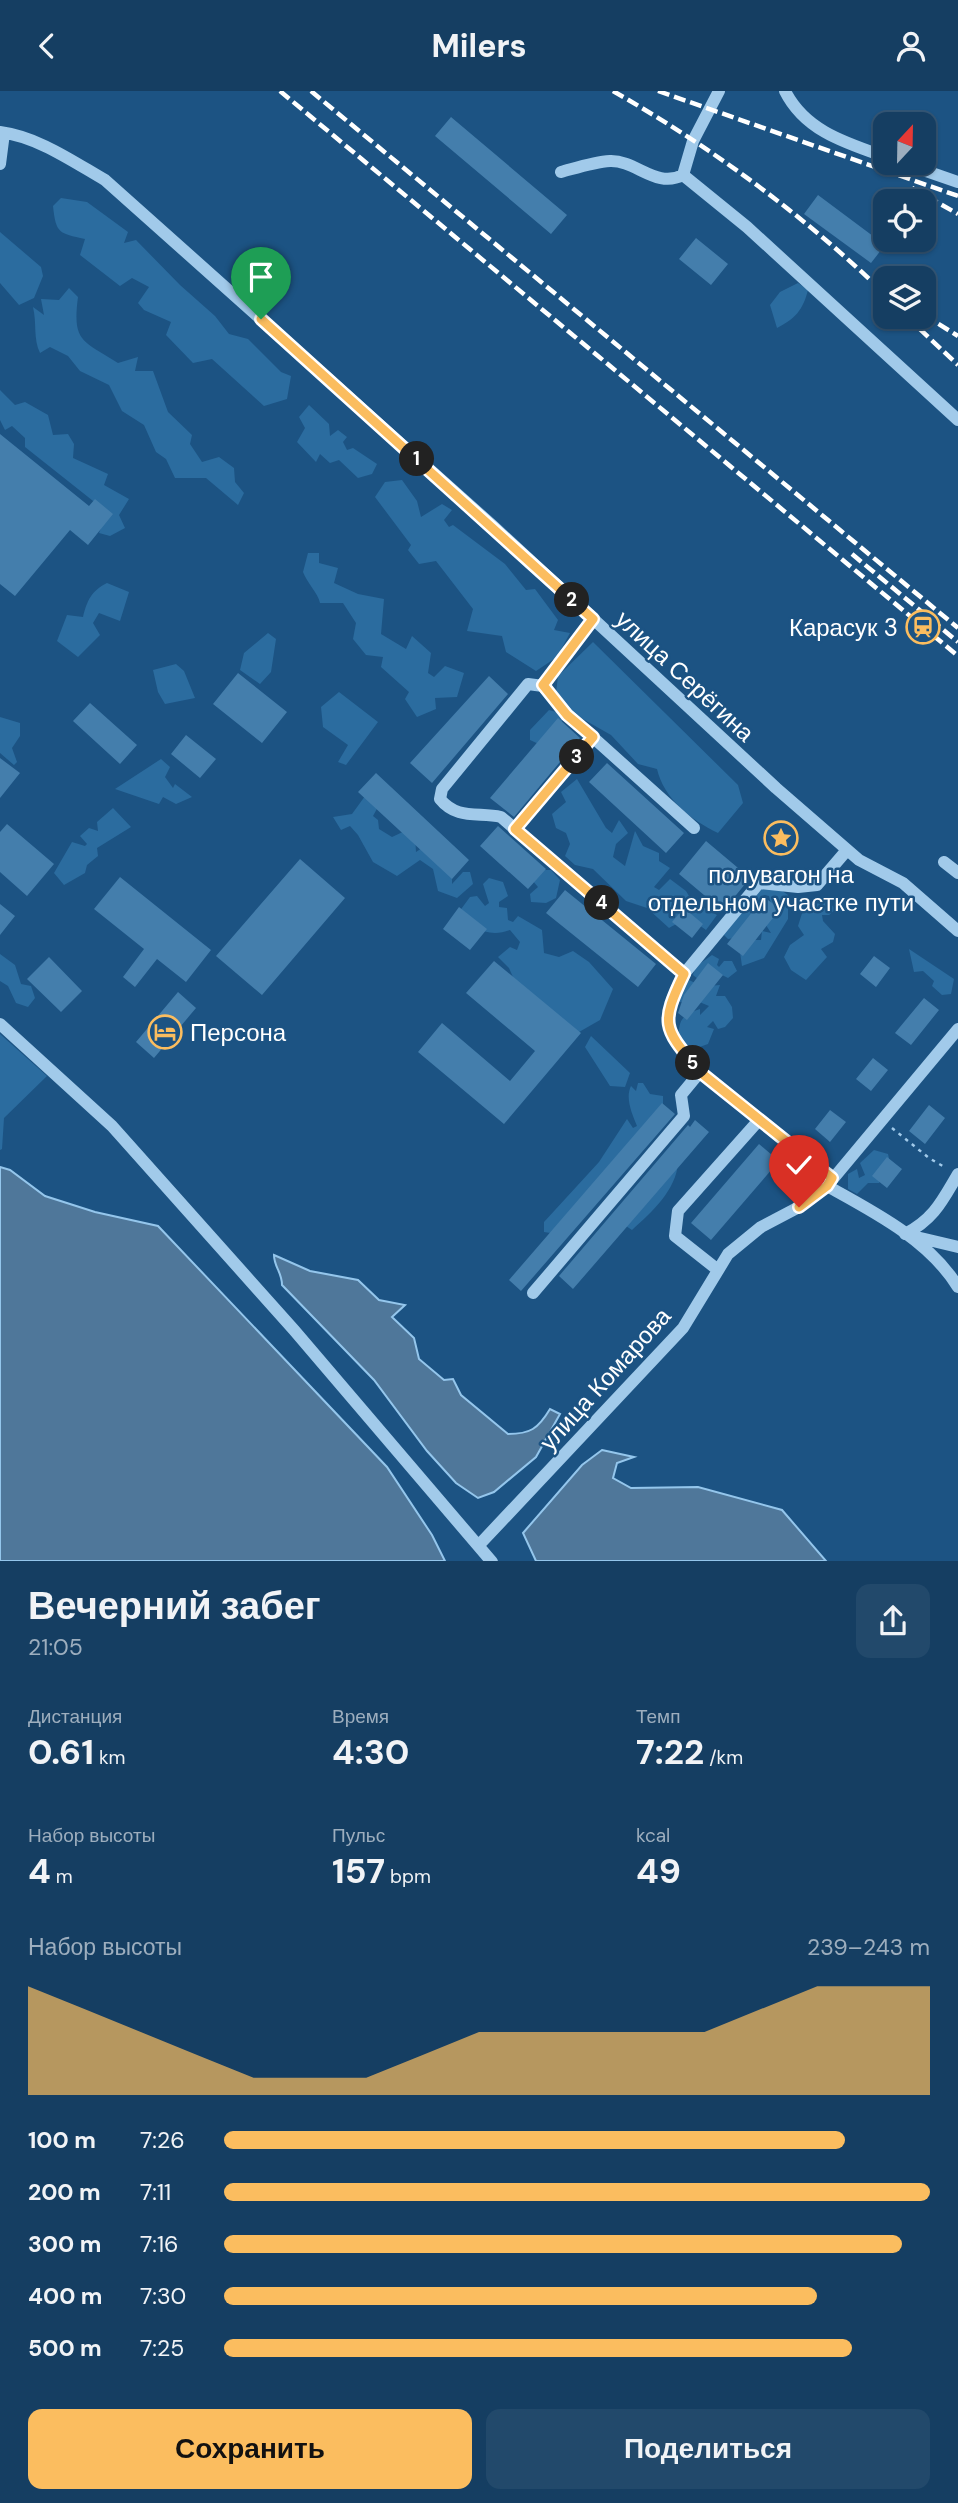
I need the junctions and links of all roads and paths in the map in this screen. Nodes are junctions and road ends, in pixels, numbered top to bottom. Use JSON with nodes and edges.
{"nodes":[{"id":1,"x":719,"y":91,"type":"edge"},
{"id":2,"x":785,"y":91,"type":"edge"},
{"id":3,"x":2,"y":132,"type":"edge"},
{"id":4,"x":873,"y":152,"type":"edge"},
{"id":5,"x":0,"y":164,"type":"edge"},
{"id":6,"x":561,"y":171,"type":"dead end"},
{"id":7,"x":683,"y":175,"type":"junction"},
{"id":8,"x":936,"y":175,"type":"edge"},
{"id":9,"x":958,"y":183,"type":"edge"},
{"id":10,"x":958,"y":420,"type":"edge"},
{"id":11,"x":593,"y":619,"type":"junction"},
{"id":12,"x":543,"y":685,"type":"junction"},
{"id":13,"x":593,"y":737,"type":"junction"},
{"id":14,"x":694,"y":828,"type":"dead end"},
{"id":15,"x":515,"y":829,"type":"junction"},
{"id":16,"x":847,"y":850,"type":"junction"},
{"id":17,"x":944,"y":862,"type":"dead end"},
{"id":18,"x":958,"y":873,"type":"edge"},
{"id":19,"x":958,"y":931,"type":"edge"},
{"id":20,"x":684,"y":974,"type":"junction"},
{"id":21,"x":0,"y":1024,"type":"edge"},
{"id":22,"x":958,"y":1029,"type":"edge"},
{"id":23,"x":700,"y":1072,"type":"junction"},
{"id":24,"x":881,"y":1119,"type":"junction"},
{"id":25,"x":759,"y":1120,"type":"junction"},
{"id":26,"x":958,"y":1174,"type":"edge"},
{"id":27,"x":830,"y":1182,"type":"junction"},
{"id":28,"x":905,"y":1234,"type":"junction"},
{"id":29,"x":958,"y":1247,"type":"edge"},
{"id":30,"x":718,"y":1270,"type":"junction"},
{"id":31,"x":958,"y":1287,"type":"edge"},
{"id":32,"x":533,"y":1293,"type":"dead end"},
{"id":33,"x":478,"y":1545,"type":"junction"},
{"id":34,"x":491,"y":1561,"type":"edge"}],
"edges":[{"from":1,"to":7,"type":"street"},
{"from":2,"to":4,"type":"street"},
{"from":3,"to":5,"type":"street"},
{"from":3,"to":11,"type":"street","name":"улица Серёгина"},
{"from":6,"to":7,"type":"street"},
{"from":7,"to":10,"type":"street"},
{"from":8,"to":9,"type":"street"},
{"from":11,"to":12,"type":"street"},
{"from":11,"to":16,"type":"street","name":"улица Серёгина"},
{"from":12,"to":13,"type":"street"},
{"from":12,"to":15,"type":"street"},
{"from":13,"to":14,"type":"street"},
{"from":13,"to":15,"type":"street"},
{"from":15,"to":20,"type":"street"},
{"from":16,"to":19,"type":"street","name":"улица Серёгина"},
{"from":16,"to":20,"type":"street"},
{"from":17,"to":18,"type":"street"},
{"from":20,"to":23,"type":"street"},
{"from":21,"to":33,"type":"street"},
{"from":22,"to":24,"type":"street","name":"улица Комарова"},
{"from":23,"to":25,"type":"street"},
{"from":23,"to":32,"type":"street"},
{"from":24,"to":26,"type":"path"},
{"from":24,"to":27,"type":"street","name":"улица Комарова"},
{"from":25,"to":27,"type":"street"},
{"from":25,"to":30,"type":"street"},
{"from":26,"to":28,"type":"street"},
{"from":27,"to":28,"type":"street"},
{"from":27,"to":30,"type":"street","name":"улица Комарова"},
{"from":28,"to":29,"type":"street"},
{"from":28,"to":31,"type":"street"},
{"from":30,"to":33,"type":"street","name":"улица Комарова"},
{"from":33,"to":34,"type":"street"}]}
